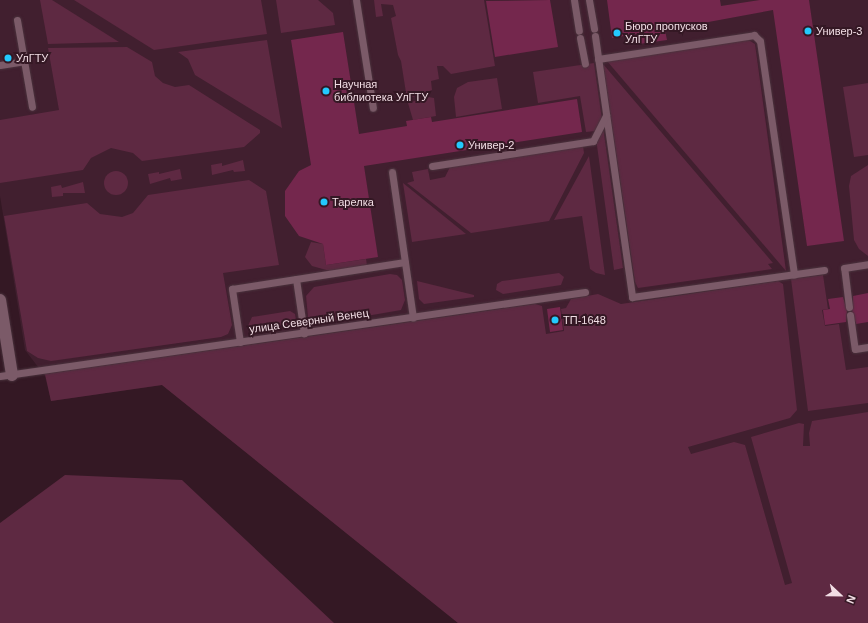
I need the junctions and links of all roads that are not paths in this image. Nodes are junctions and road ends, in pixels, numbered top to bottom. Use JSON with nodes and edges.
{"nodes":[{"id":1,"x":356,"y":0,"type":"edge"},
{"id":2,"x":574,"y":0,"type":"edge"},
{"id":3,"x":589,"y":0,"type":"edge"},
{"id":4,"x":16,"y":20,"type":"dead end"},
{"id":5,"x":598,"y":59,"type":"junction"},
{"id":6,"x":24,"y":61,"type":"junction"},
{"id":7,"x":584,"y":64,"type":"dead end"},
{"id":8,"x":0,"y":65,"type":"edge"},
{"id":9,"x":32,"y":107,"type":"dead end"},
{"id":10,"x":373,"y":108,"type":"dead end"},
{"id":11,"x":606,"y":115,"type":"junction"},
{"id":12,"x":432,"y":166,"type":"dead end"},
{"id":13,"x":392,"y":172,"type":"dead end"},
{"id":14,"x":405,"y":262,"type":"junction"},
{"id":15,"x":868,"y":264,"type":"edge"},
{"id":16,"x":824,"y":270,"type":"dead end"},
{"id":17,"x":794,"y":275,"type":"junction"},
{"id":18,"x":296,"y":280,"type":"junction"},
{"id":19,"x":585,"y":292,"type":"dead end"},
{"id":20,"x":0,"y":300,"type":"edge"},
{"id":21,"x":849,"y":307,"type":"dead end"},
{"id":22,"x":850,"y":315,"type":"dead end"},
{"id":23,"x":413,"y":318,"type":"junction"},
{"id":24,"x":304,"y":333,"type":"junction"},
{"id":25,"x":240,"y":342,"type":"junction"},
{"id":26,"x":868,"y":347,"type":"edge"},
{"id":27,"x":12,"y":375,"type":"junction"},
{"id":28,"x":0,"y":376,"type":"edge"}],
"edges":[{"from":1,"to":10,"type":"lane"},
{"from":2,"to":7,"type":"lane"},
{"from":3,"to":5,"type":"lane"},
{"from":4,"to":6,"type":"lane"},
{"from":5,"to":11,"type":"lane"},
{"from":5,"to":17,"type":"lane"},
{"from":6,"to":8,"type":"lane"},
{"from":6,"to":9,"type":"lane"},
{"from":11,"to":12,"type":"lane"},
{"from":11,"to":17,"type":"lane"},
{"from":13,"to":14,"type":"lane"},
{"from":14,"to":18,"type":"lane"},
{"from":14,"to":23,"type":"lane"},
{"from":15,"to":21,"type":"lane"},
{"from":16,"to":17,"type":"lane"},
{"from":18,"to":24,"type":"lane"},
{"from":18,"to":25,"type":"lane"},
{"from":19,"to":23,"type":"lane","name":"улица Северный Венец"},
{"from":20,"to":27,"type":"street"},
{"from":22,"to":26,"type":"lane"},
{"from":23,"to":24,"type":"lane","name":"улица Северный Венец"},
{"from":24,"to":25,"type":"lane","name":"улица Северный Венец"},
{"from":25,"to":27,"type":"lane","name":"улица Северный Венец"},
{"from":27,"to":28,"type":"lane","name":"улица Северный Венец"}]}
